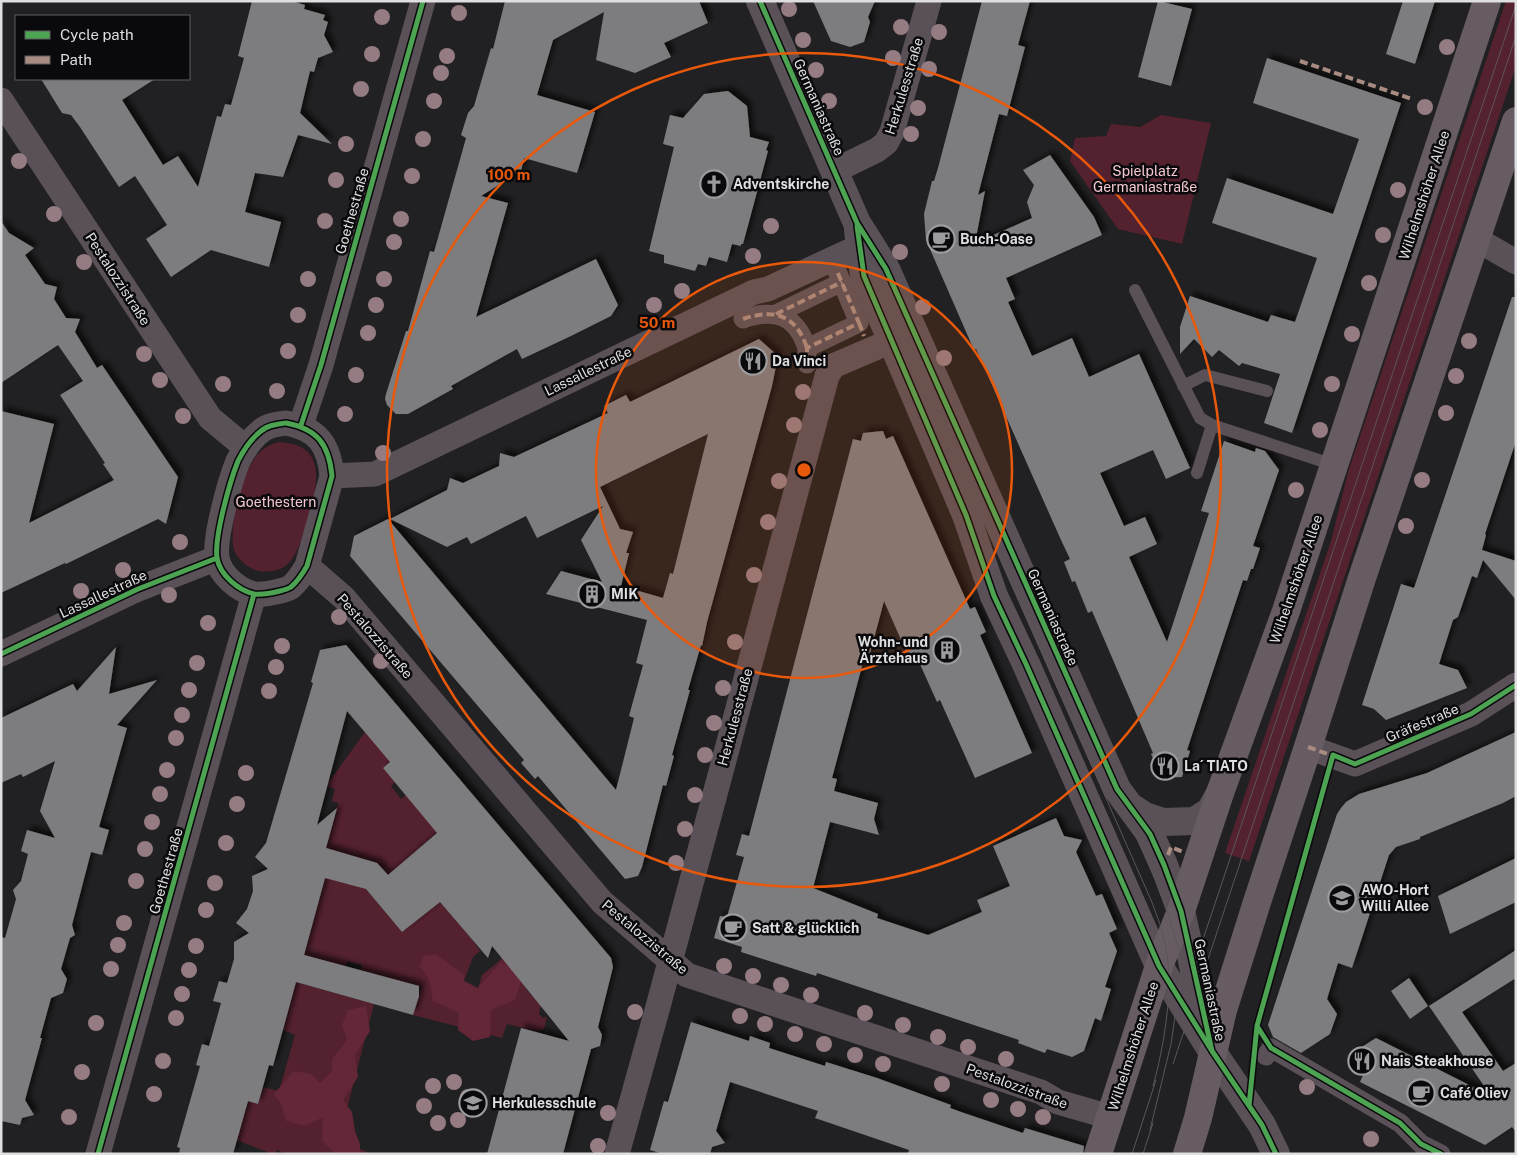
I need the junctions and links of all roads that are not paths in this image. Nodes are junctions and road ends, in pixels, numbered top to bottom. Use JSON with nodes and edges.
{"nodes":[{"id":1,"x":422,"y":1,"type":"edge"},
{"id":2,"x":760,"y":1,"type":"edge"},
{"id":3,"x":929,"y":1,"type":"edge"},
{"id":4,"x":1487,"y":1,"type":"edge"},
{"id":5,"x":1,"y":100,"type":"edge"},
{"id":6,"x":1516,"y":120,"type":"edge"},
{"id":7,"x":834,"y":171,"type":"junction"},
{"id":8,"x":862,"y":237,"type":"junction"},
{"id":9,"x":1476,"y":239,"type":"junction"},
{"id":10,"x":1516,"y":262,"type":"edge"},
{"id":11,"x":1135,"y":290,"type":"dead end"},
{"id":12,"x":776,"y":314,"type":"junction"},
{"id":13,"x":743,"y":319,"type":"dead end"},
{"id":14,"x":903,"y":336,"type":"junction"},
{"id":15,"x":1183,"y":386,"type":"junction"},
{"id":16,"x":1267,"y":392,"type":"dead end"},
{"id":17,"x":301,"y":425,"type":"junction"},
{"id":18,"x":1212,"y":425,"type":"junction"},
{"id":19,"x":246,"y":448,"type":"junction"},
{"id":20,"x":1334,"y":465,"type":"junction"},
{"id":21,"x":1197,"y":472,"type":"dead end"},
{"id":22,"x":332,"y":476,"type":"junction"},
{"id":23,"x":217,"y":558,"type":"junction"},
{"id":24,"x":308,"y":566,"type":"junction"},
{"id":25,"x":254,"y":594,"type":"junction"},
{"id":26,"x":1,"y":654,"type":"edge"},
{"id":27,"x":1516,"y":685,"type":"edge"},
{"id":28,"x":1308,"y":747,"type":"junction"},
{"id":29,"x":1220,"y":793,"type":"junction"},
{"id":30,"x":1130,"y":807,"type":"junction"},
{"id":31,"x":1181,"y":911,"type":"junction"},
{"id":32,"x":670,"y":961,"type":"junction"},
{"id":33,"x":1159,"y":966,"type":"junction"},
{"id":34,"x":1212,"y":1051,"type":"junction"},
{"id":35,"x":1268,"y":1052,"type":"dead end"},
{"id":36,"x":1110,"y":1117,"type":"junction"},
{"id":37,"x":98,"y":1154,"type":"edge"},
{"id":38,"x":617,"y":1154,"type":"edge"},
{"id":39,"x":1098,"y":1154,"type":"edge"},
{"id":40,"x":1187,"y":1154,"type":"edge"},
{"id":41,"x":1276,"y":1154,"type":"edge"},
{"id":42,"x":1441,"y":1154,"type":"edge"}],
"edges":[{"from":1,"to":17,"type":"street","name":"Goethestraße"},
{"from":2,"to":7,"type":"street","name":"Germaniastraße"},
{"from":3,"to":7,"type":"street","name":"Herkulesstraße"},
{"from":4,"to":20,"type":"main road","name":"Wilhelmshöher Allee"},
{"from":5,"to":19,"type":"street","name":"Pestalozzistraße"},
{"from":6,"to":9,"type":"main road"},
{"from":7,"to":8,"type":"street","name":"Germaniastraße"},
{"from":8,"to":14,"type":"street","name":"Germaniastraße"},
{"from":8,"to":22,"type":"street","name":"Lassallestraße"},
{"from":9,"to":10,"type":"street"},
{"from":9,"to":28,"type":"main road"},
{"from":11,"to":15,"type":"lane"},
{"from":12,"to":12,"type":"street"},
{"from":12,"to":13,"type":"street"},
{"from":14,"to":30,"type":"street","name":"Germaniastraße"},
{"from":14,"to":32,"type":"street","name":"Herkulesstraße"},
{"from":14,"to":33,"type":"street","name":"Germaniastraße"},
{"from":15,"to":16,"type":"lane"},
{"from":15,"to":18,"type":"lane"},
{"from":17,"to":19,"type":"street"},
{"from":17,"to":22,"type":"street"},
{"from":18,"to":20,"type":"lane"},
{"from":18,"to":21,"type":"lane"},
{"from":19,"to":23,"type":"street"},
{"from":20,"to":29,"type":"main road","name":"Wilhelmshöher Allee"},
{"from":22,"to":24,"type":"street"},
{"from":23,"to":25,"type":"street"},
{"from":23,"to":26,"type":"street","name":"Lassallestraße"},
{"from":24,"to":25,"type":"street"},
{"from":24,"to":32,"type":"street","name":"Pestalozzistraße"},
{"from":25,"to":37,"type":"street","name":"Goethestraße"},
{"from":27,"to":28,"type":"street","name":"Gräfestraße"},
{"from":28,"to":34,"type":"main road"},
{"from":29,"to":30,"type":"street","name":"Germaniastraße"},
{"from":29,"to":31,"type":"main road","name":"Wilhelmshöher Allee"},
{"from":30,"to":31,"type":"street","name":"Germaniastraße"},
{"from":31,"to":33,"type":"main road","name":"Wilhelmshöher Allee"},
{"from":31,"to":34,"type":"street","name":"Germaniastraße"},
{"from":32,"to":36,"type":"street","name":"Pestalozzistraße"},
{"from":32,"to":38,"type":"street","name":"Herkulesstraße"},
{"from":33,"to":34,"type":"street","name":"Germaniastraße"},
{"from":33,"to":36,"type":"main road","name":"Wilhelmshöher Allee"},
{"from":34,"to":40,"type":"main road"},
{"from":34,"to":41,"type":"street"},
{"from":35,"to":42,"type":"street"},
{"from":36,"to":39,"type":"main road","name":"Wilhelmshöher Allee"}]}
